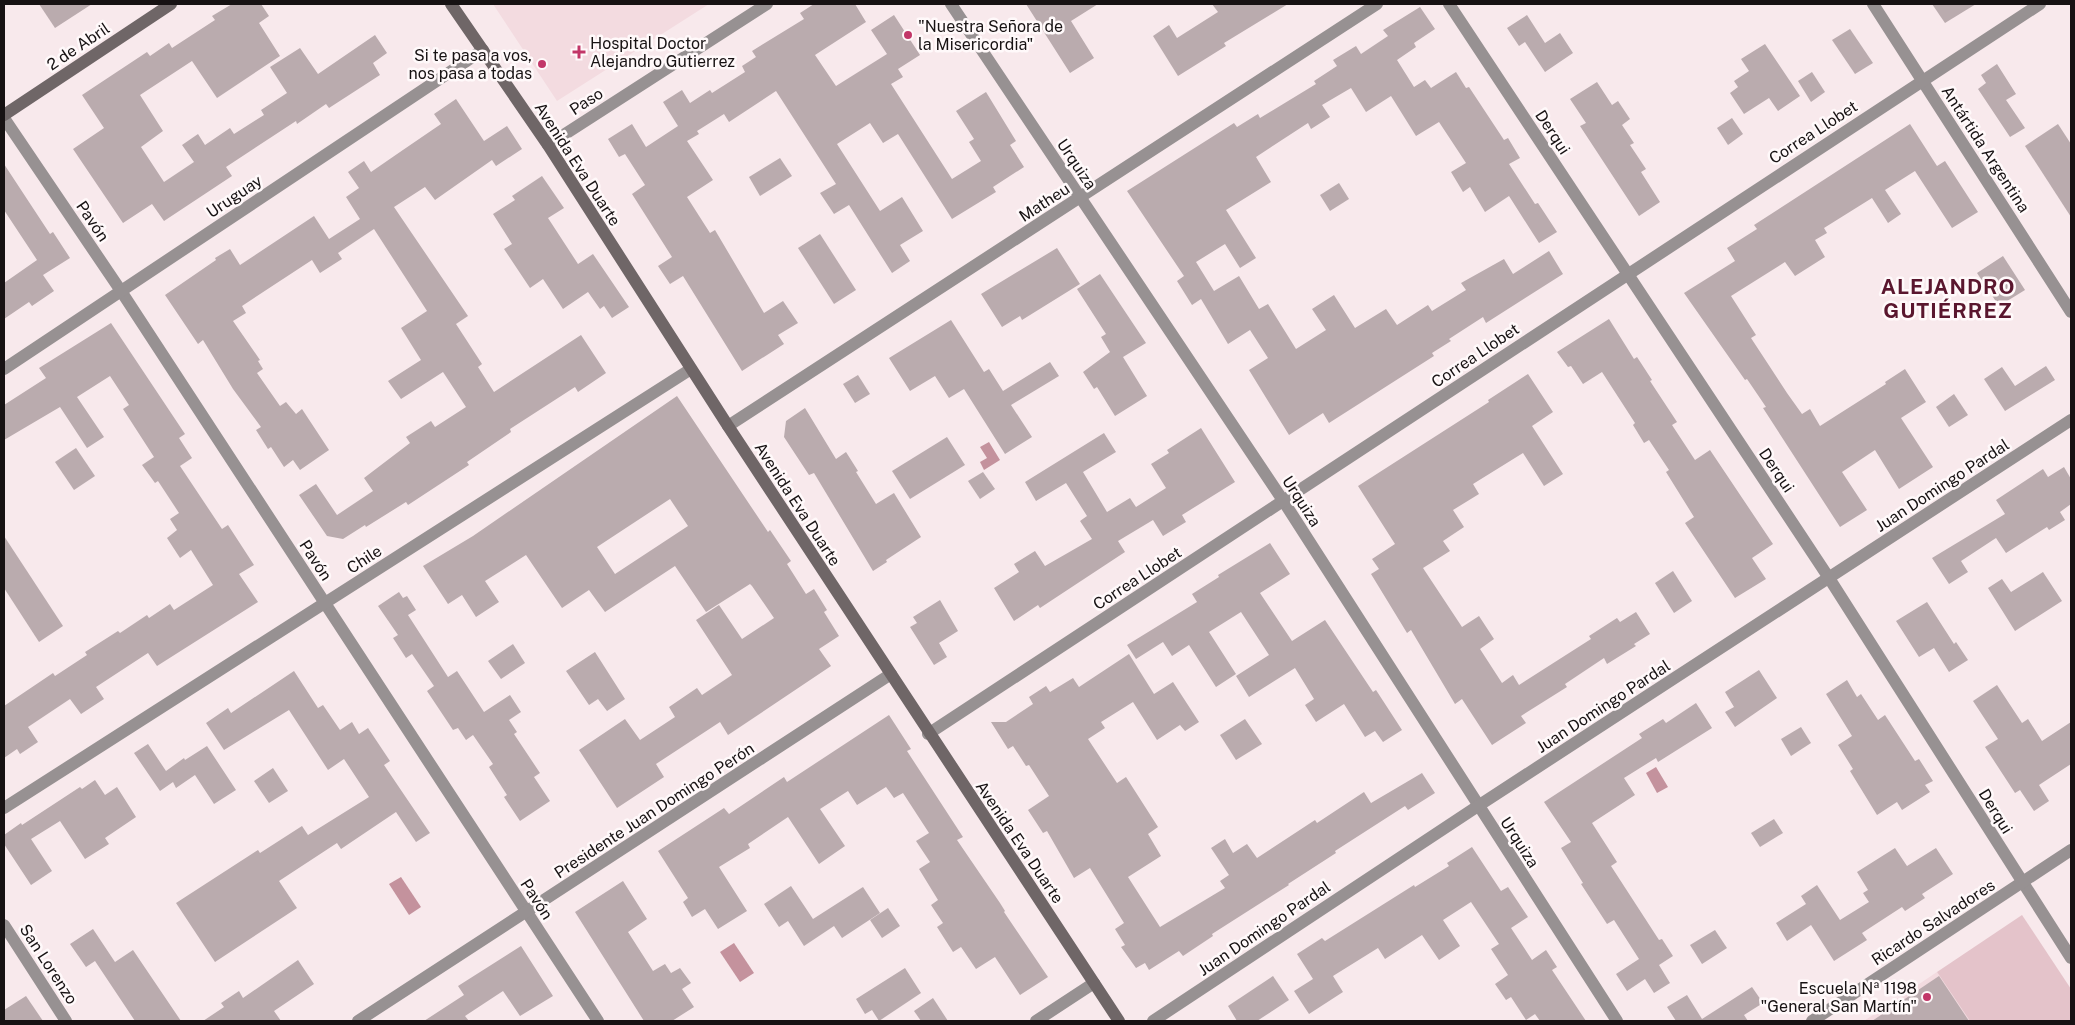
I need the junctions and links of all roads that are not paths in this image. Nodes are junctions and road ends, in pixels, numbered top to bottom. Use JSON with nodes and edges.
{"nodes":[{"id":1,"x":171,"y":4,"type":"edge"},
{"id":2,"x":451,"y":4,"type":"edge"},
{"id":3,"x":767,"y":4,"type":"edge"},
{"id":4,"x":952,"y":4,"type":"edge"},
{"id":5,"x":1377,"y":4,"type":"edge"},
{"id":6,"x":1450,"y":4,"type":"edge"},
{"id":7,"x":1873,"y":4,"type":"edge"},
{"id":8,"x":2040,"y":4,"type":"edge"},
{"id":9,"x":483,"y":50,"type":"junction"},
{"id":10,"x":1923,"y":80,"type":"junction"},
{"id":11,"x":4,"y":117,"type":"edge"},
{"id":12,"x":548,"y":145,"type":"junction"},
{"id":13,"x":1080,"y":198,"type":"junction"},
{"id":14,"x":1627,"y":274,"type":"junction"},
{"id":15,"x":121,"y":291,"type":"junction"},
{"id":16,"x":2071,"y":312,"type":"edge"},
{"id":17,"x":4,"y":369,"type":"edge"},
{"id":18,"x":691,"y":369,"type":"junction"},
{"id":19,"x":2071,"y":420,"type":"edge"},
{"id":20,"x":728,"y":426,"type":"junction"},
{"id":21,"x":1284,"y":502,"type":"junction"},
{"id":22,"x":1829,"y":578,"type":"junction"},
{"id":23,"x":324,"y":603,"type":"junction"},
{"id":24,"x":891,"y":674,"type":"junction"},
{"id":25,"x":928,"y":734,"type":"junction"},
{"id":26,"x":1478,"y":806,"type":"junction"},
{"id":27,"x":4,"y":808,"type":"edge"},
{"id":28,"x":2071,"y":850,"type":"edge"},
{"id":29,"x":2022,"y":883,"type":"junction"},
{"id":30,"x":526,"y":912,"type":"junction"},
{"id":31,"x":4,"y":925,"type":"edge"},
{"id":32,"x":2071,"y":958,"type":"edge"},
{"id":33,"x":1094,"y":983,"type":"junction"},
{"id":34,"x":66,"y":1021,"type":"edge"},
{"id":35,"x":358,"y":1021,"type":"edge"},
{"id":36,"x":598,"y":1021,"type":"edge"},
{"id":37,"x":1036,"y":1021,"type":"edge"},
{"id":38,"x":1119,"y":1021,"type":"edge"},
{"id":39,"x":1153,"y":1021,"type":"edge"},
{"id":40,"x":1617,"y":1021,"type":"edge"},
{"id":41,"x":1812,"y":1021,"type":"edge"}],
"edges":[{"from":1,"to":11,"type":"main road","name":"2 de Abril"},
{"from":2,"to":9,"type":"main road","name":"Avenida Eva Duarte"},
{"from":3,"to":12,"type":"street","name":"Paso"},
{"from":4,"to":13,"type":"street","name":"Urquiza"},
{"from":5,"to":13,"type":"street","name":"Matheu"},
{"from":6,"to":14,"type":"street","name":"Derqui"},
{"from":7,"to":10,"type":"street","name":"Antártida Argentina"},
{"from":8,"to":10,"type":"street","name":"Correa Llobet"},
{"from":9,"to":12,"type":"main road","name":"Avenida Eva Duarte"},
{"from":9,"to":15,"type":"street","name":"Uruguay"},
{"from":10,"to":14,"type":"street","name":"Correa Llobet"},
{"from":10,"to":16,"type":"street","name":"Antártida Argentina"},
{"from":11,"to":15,"type":"street","name":"Pavón"},
{"from":12,"to":18,"type":"main road","name":"Avenida Eva Duarte"},
{"from":13,"to":20,"type":"street","name":"Matheu"},
{"from":13,"to":21,"type":"street","name":"Urquiza"},
{"from":14,"to":21,"type":"street","name":"Correa Llobet"},
{"from":14,"to":22,"type":"street","name":"Derqui"},
{"from":15,"to":17,"type":"street","name":"Uruguay"},
{"from":15,"to":23,"type":"street","name":"Pavón"},
{"from":18,"to":20,"type":"main road","name":"Avenida Eva Duarte"},
{"from":18,"to":23,"type":"street","name":"Chile"},
{"from":19,"to":22,"type":"street","name":"Juan Domingo Pardal"},
{"from":20,"to":24,"type":"main road","name":"Avenida Eva Duarte"},
{"from":21,"to":25,"type":"street","name":"Correa Llobet"},
{"from":21,"to":26,"type":"street","name":"Urquiza"},
{"from":22,"to":26,"type":"street","name":"Juan Domingo Pardal"},
{"from":22,"to":29,"type":"street","name":"Derqui"},
{"from":23,"to":27,"type":"street","name":"Chile"},
{"from":23,"to":30,"type":"street","name":"Pavón"},
{"from":24,"to":25,"type":"main road","name":"Avenida Eva Duarte"},
{"from":24,"to":30,"type":"street","name":"Presidente Juan Domingo Perón"},
{"from":25,"to":33,"type":"main road","name":"Avenida Eva Duarte"},
{"from":26,"to":39,"type":"street","name":"Juan Domingo Pardal"},
{"from":26,"to":40,"type":"street","name":"Urquiza"},
{"from":28,"to":29,"type":"street","name":"Ricardo Salvadores"},
{"from":29,"to":32,"type":"street","name":"Derqui"},
{"from":29,"to":41,"type":"street","name":"Ricardo Salvadores"},
{"from":30,"to":35,"type":"street","name":"Presidente Juan Domingo Perón"},
{"from":30,"to":36,"type":"street","name":"Pavón"},
{"from":31,"to":34,"type":"street","name":"San Lorenzo"},
{"from":33,"to":37,"type":"street"},
{"from":33,"to":38,"type":"main road","name":"Avenida Eva Duarte"}]}
